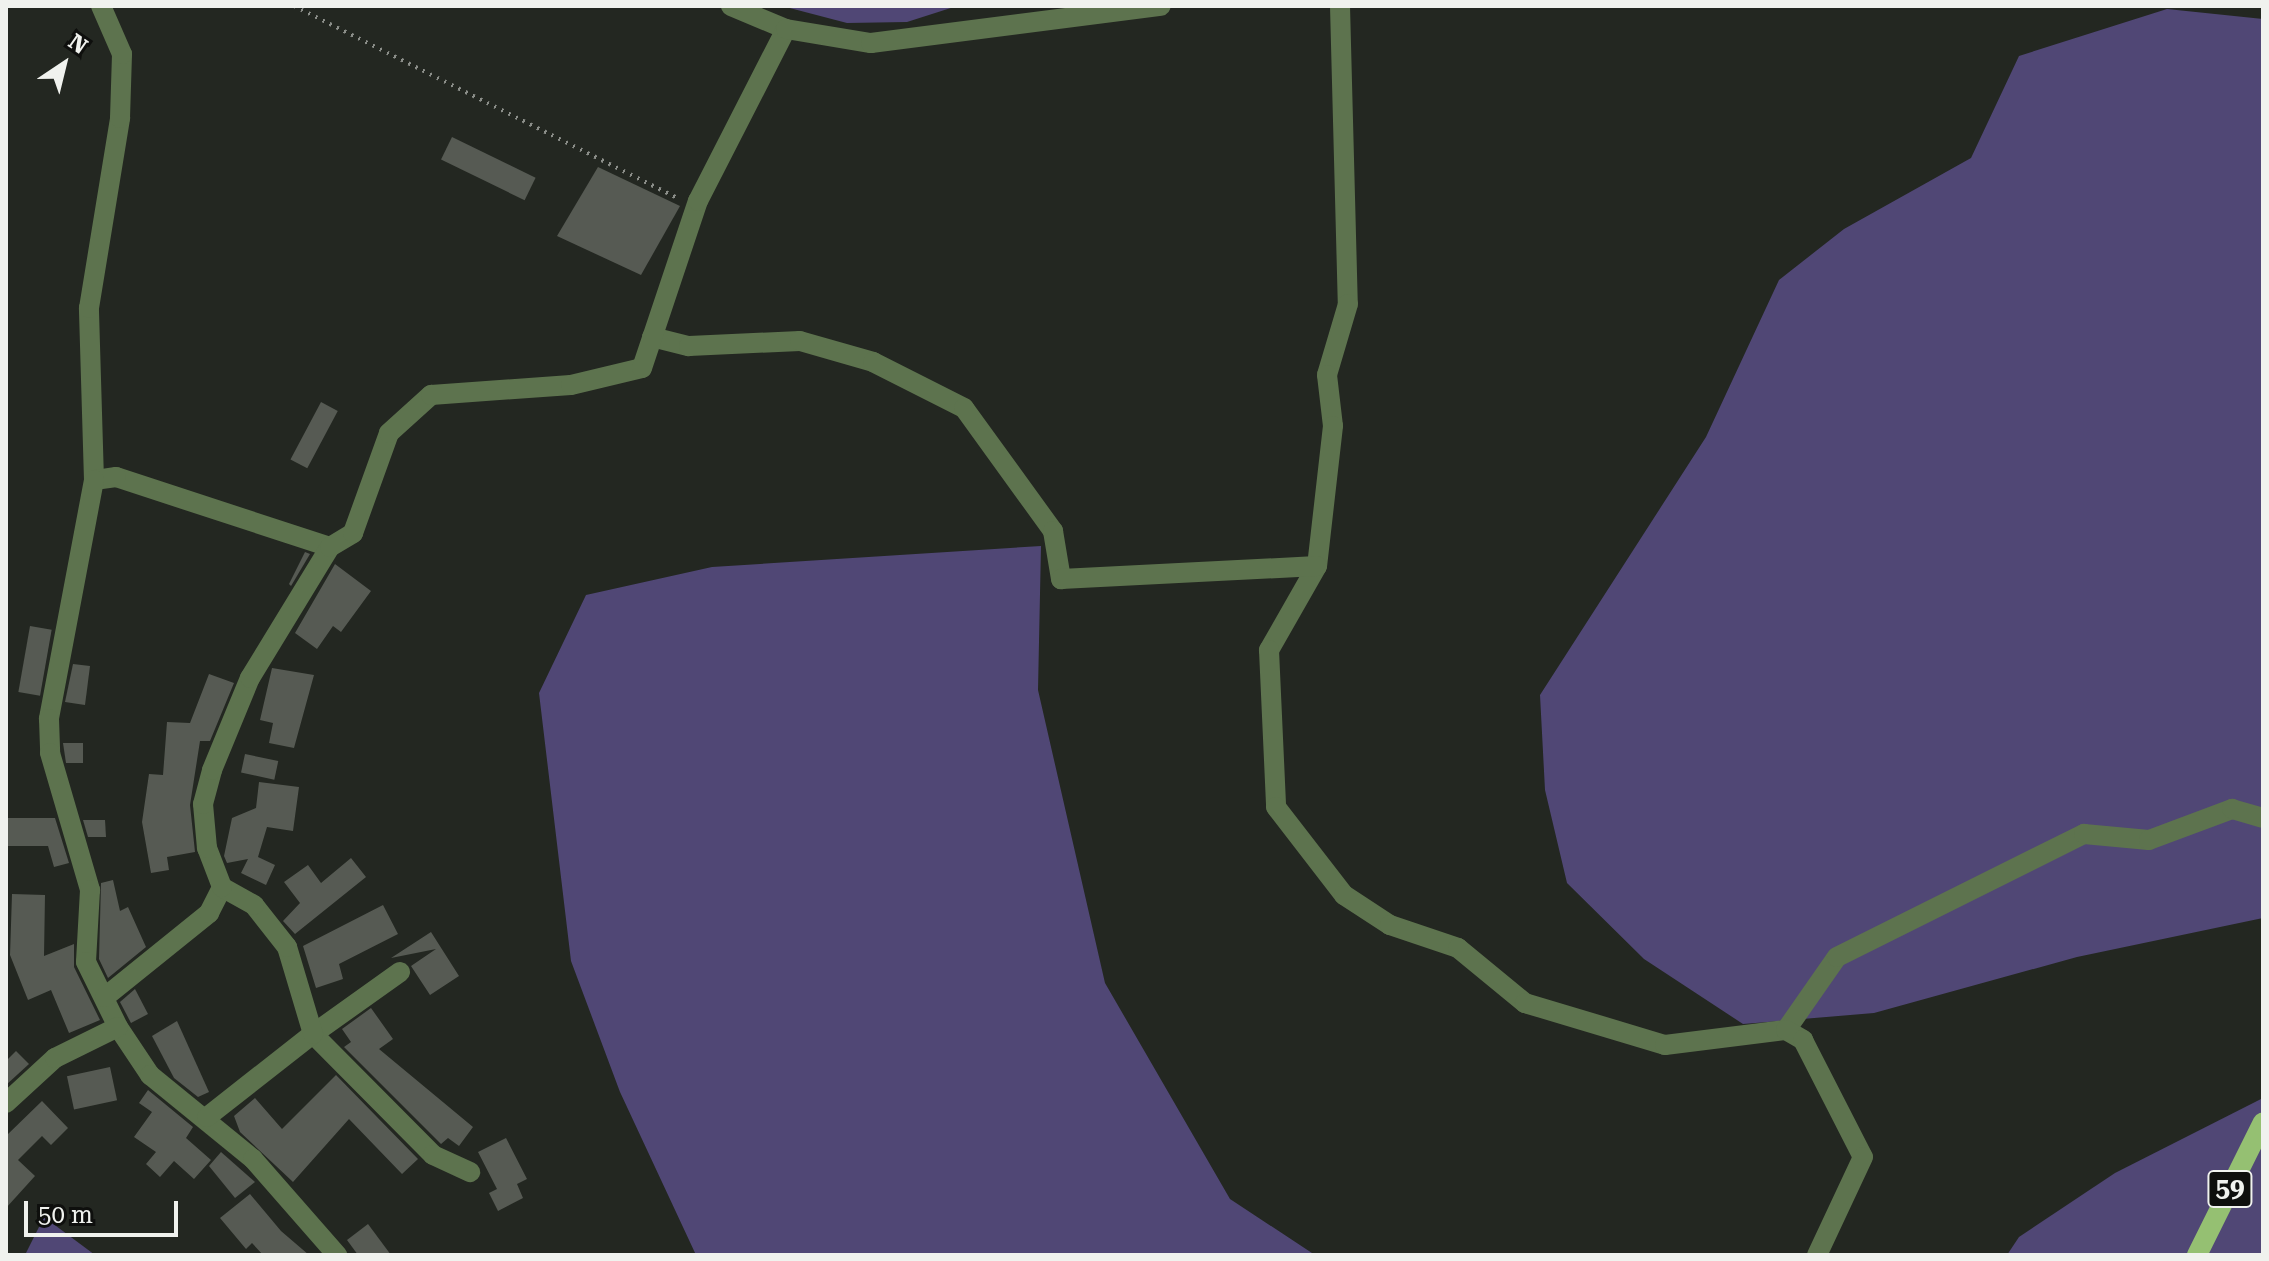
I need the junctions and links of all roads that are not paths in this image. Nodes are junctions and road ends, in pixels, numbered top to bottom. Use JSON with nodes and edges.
{"nodes":[{"id":1,"x":101,"y":6,"type":"edge"},
{"id":2,"x":731,"y":6,"type":"edge"},
{"id":3,"x":1161,"y":6,"type":"edge"},
{"id":4,"x":1340,"y":6,"type":"edge"},
{"id":5,"x":786,"y":29,"type":"junction"},
{"id":6,"x":652,"y":337,"type":"junction"},
{"id":7,"x":94,"y":480,"type":"junction"},
{"id":8,"x":330,"y":547,"type":"junction"},
{"id":9,"x":1317,"y":566,"type":"junction"},
{"id":10,"x":2263,"y":818,"type":"edge"},
{"id":11,"x":222,"y":887,"type":"junction"},
{"id":12,"x":400,"y":972,"type":"dead end"},
{"id":13,"x":105,"y":997,"type":"junction"},
{"id":14,"x":118,"y":1027,"type":"junction"},
{"id":15,"x":1786,"y":1030,"type":"junction"},
{"id":16,"x":313,"y":1034,"type":"junction"},
{"id":17,"x":6,"y":1103,"type":"edge"},
{"id":18,"x":207,"y":1117,"type":"junction"},
{"id":19,"x":2263,"y":1122,"type":"edge"},
{"id":20,"x":470,"y":1172,"type":"dead end"},
{"id":21,"x":337,"y":1255,"type":"edge"},
{"id":22,"x":1817,"y":1255,"type":"edge"},
{"id":23,"x":2197,"y":1255,"type":"edge"}],
"edges":[{"from":1,"to":7,"type":"street"},
{"from":2,"to":5,"type":"street"},
{"from":3,"to":5,"type":"street"},
{"from":4,"to":9,"type":"street"},
{"from":5,"to":6,"type":"street"},
{"from":6,"to":8,"type":"street"},
{"from":6,"to":9,"type":"street"},
{"from":7,"to":8,"type":"street"},
{"from":7,"to":13,"type":"street"},
{"from":8,"to":11,"type":"street"},
{"from":9,"to":15,"type":"street"},
{"from":10,"to":15,"type":"street"},
{"from":11,"to":13,"type":"street"},
{"from":11,"to":16,"type":"street"},
{"from":12,"to":16,"type":"street"},
{"from":13,"to":14,"type":"street"},
{"from":14,"to":17,"type":"street"},
{"from":14,"to":18,"type":"street"},
{"from":15,"to":22,"type":"street"},
{"from":16,"to":18,"type":"street"},
{"from":16,"to":20,"type":"street"},
{"from":18,"to":21,"type":"street"},
{"from":19,"to":23,"type":"main road","number":"59"}]}
